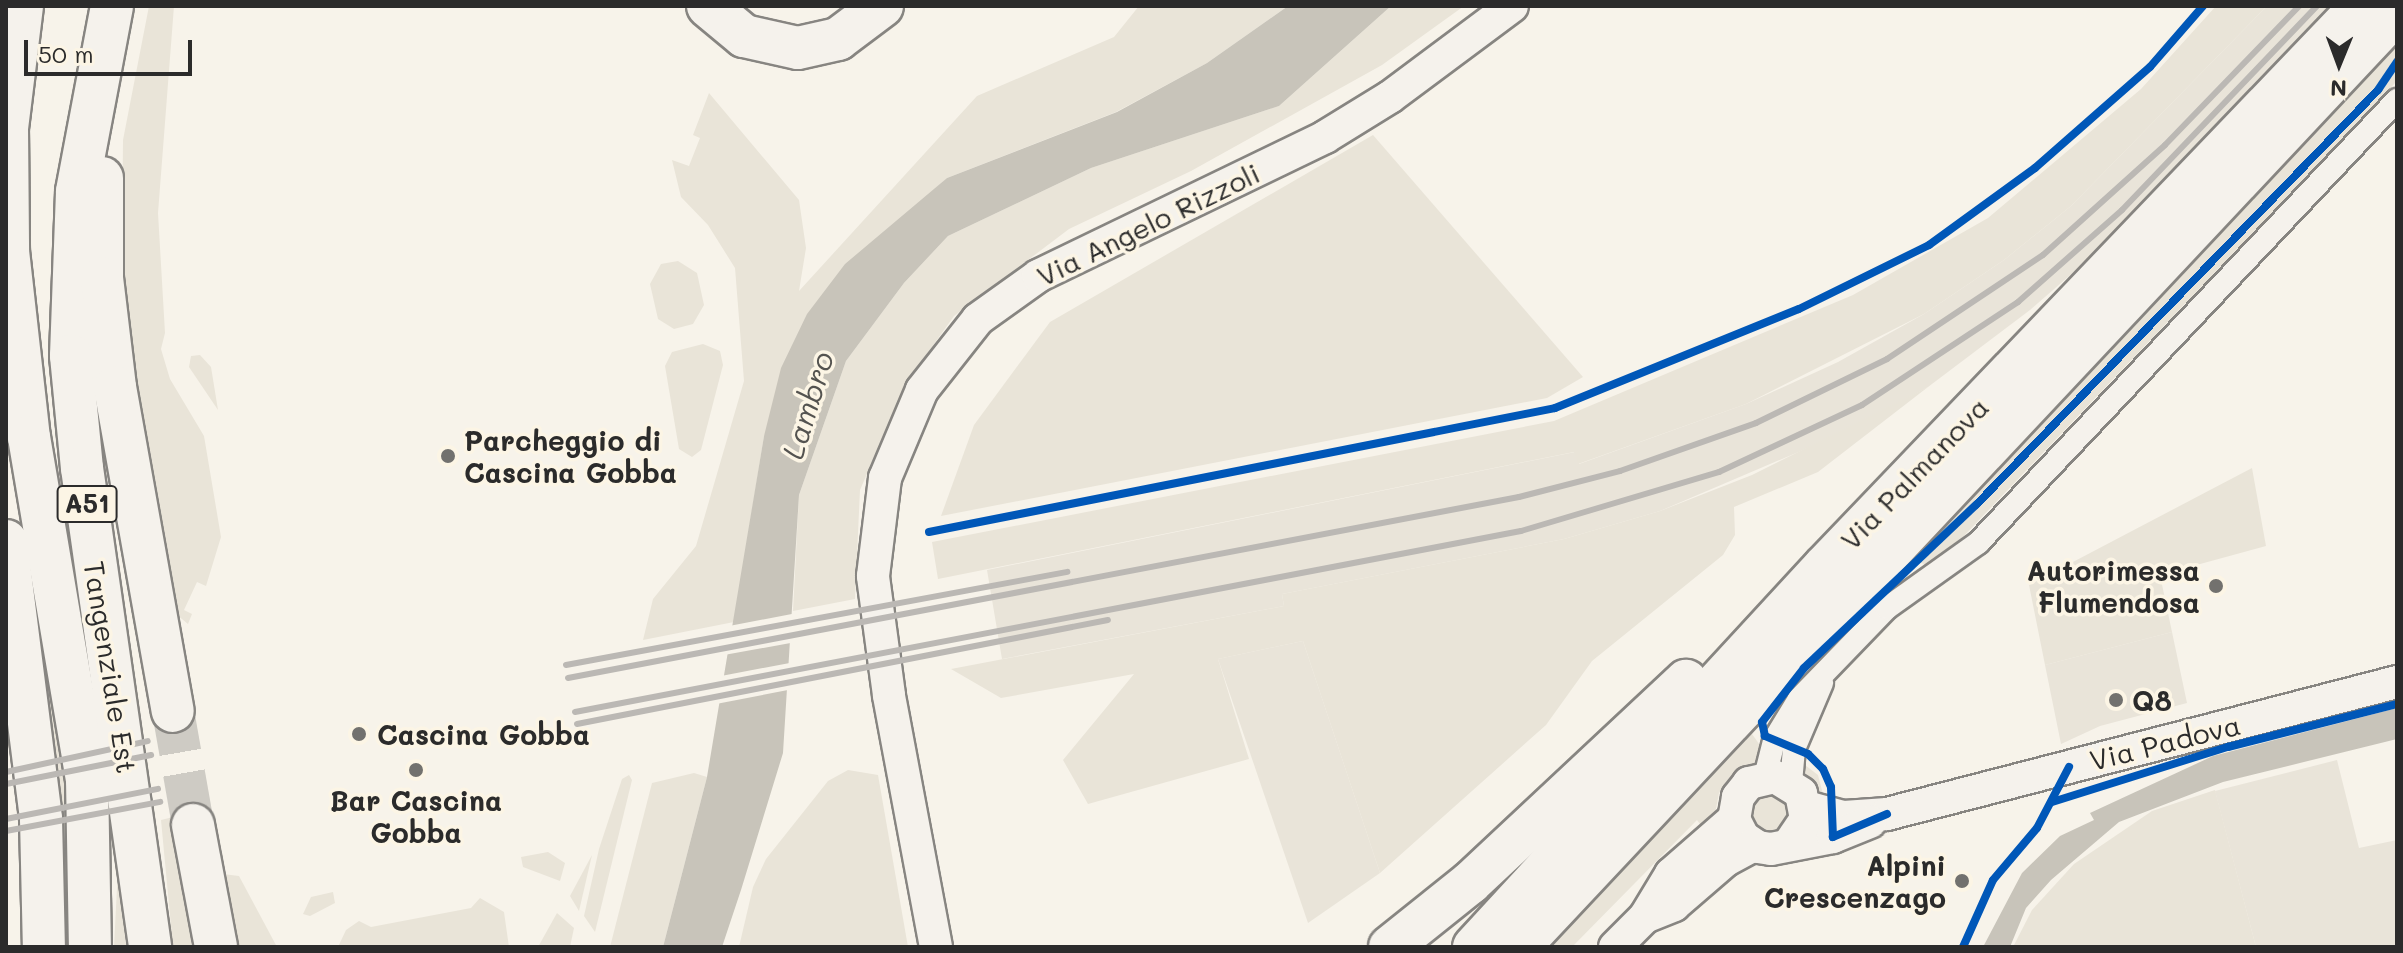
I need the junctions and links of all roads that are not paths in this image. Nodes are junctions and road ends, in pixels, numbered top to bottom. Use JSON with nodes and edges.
{"nodes":[{"id":1,"x":22,"y":6,"type":"edge"},
{"id":2,"x":112,"y":6,"type":"edge"},
{"id":3,"x":708,"y":6,"type":"edge"},
{"id":4,"x":882,"y":6,"type":"edge"},
{"id":5,"x":1512,"y":6,"type":"edge"},
{"id":6,"x":2361,"y":6,"type":"edge"},
{"id":7,"x":2397,"y":12,"type":"edge"},
{"id":8,"x":101,"y":61,"type":"junction"},
{"id":9,"x":2397,"y":100,"type":"edge"},
{"id":10,"x":6,"y":148,"type":"edge"},
{"id":11,"x":6,"y":541,"type":"edge"},
{"id":12,"x":1825,"y":566,"type":"junction"},
{"id":13,"x":2397,"y":682,"type":"edge"},
{"id":14,"x":173,"y":711,"type":"tunnel mouth"},
{"id":15,"x":1787,"y":789,"type":"junction"},
{"id":16,"x":1887,"y":814,"type":"junction"},
{"id":17,"x":1734,"y":819,"type":"junction"},
{"id":18,"x":193,"y":825,"type":"tunnel mouth"},
{"id":19,"x":1789,"y":844,"type":"junction"},
{"id":20,"x":1754,"y":845,"type":"junction"},
{"id":21,"x":1645,"y":917,"type":"junction"},
{"id":22,"x":44,"y":947,"type":"edge"},
{"id":23,"x":90,"y":947,"type":"edge"},
{"id":24,"x":150,"y":947,"type":"edge"},
{"id":25,"x":216,"y":947,"type":"edge"},
{"id":26,"x":936,"y":947,"type":"edge"},
{"id":27,"x":1390,"y":947,"type":"edge"},
{"id":28,"x":1474,"y":947,"type":"edge"},
{"id":29,"x":1519,"y":947,"type":"edge"},
{"id":30,"x":1615,"y":947,"type":"edge"}],
"edges":[{"from":1,"to":10,"type":"highway","name":"Tangenziale Est","number":"A51"},
{"from":2,"to":8,"type":"highway","name":"Tangenziale Est","number":"A51"},
{"from":3,"to":4,"type":"highway"},
{"from":5,"to":26,"type":"street","name":"Via Angelo Rizzoli"},
{"from":6,"to":12,"type":"highway","name":"Via Palmanova"},
{"from":7,"to":29,"type":"highway","name":"Via Palmanova"},
{"from":8,"to":14,"type":"highway","number":"A51"},
{"from":8,"to":24,"type":"highway","name":"Tangenziale Est","number":"A51"},
{"from":9,"to":15,"type":"street"},
{"from":10,"to":23,"type":"highway","name":"Tangenziale Est","number":"A51"},
{"from":11,"to":22,"type":"highway"},
{"from":12,"to":27,"type":"highway"},
{"from":12,"to":28,"type":"highway","name":"Via Palmanova"},
{"from":13,"to":16,"type":"street","name":"Via Padova"},
{"from":15,"to":16,"type":"street","name":"Via Padova"},
{"from":15,"to":17,"type":"street"},
{"from":15,"to":19,"type":"street"},
{"from":16,"to":19,"type":"street","name":"Via Padova"},
{"from":17,"to":20,"type":"street"},
{"from":17,"to":21,"type":"street","name":"Via Padova"},
{"from":18,"to":25,"type":"highway"},
{"from":19,"to":20,"type":"street","name":"Via Padova"},
{"from":20,"to":21,"type":"street","name":"Via Padova"},
{"from":21,"to":30,"type":"street","name":"Via Padova"}]}
